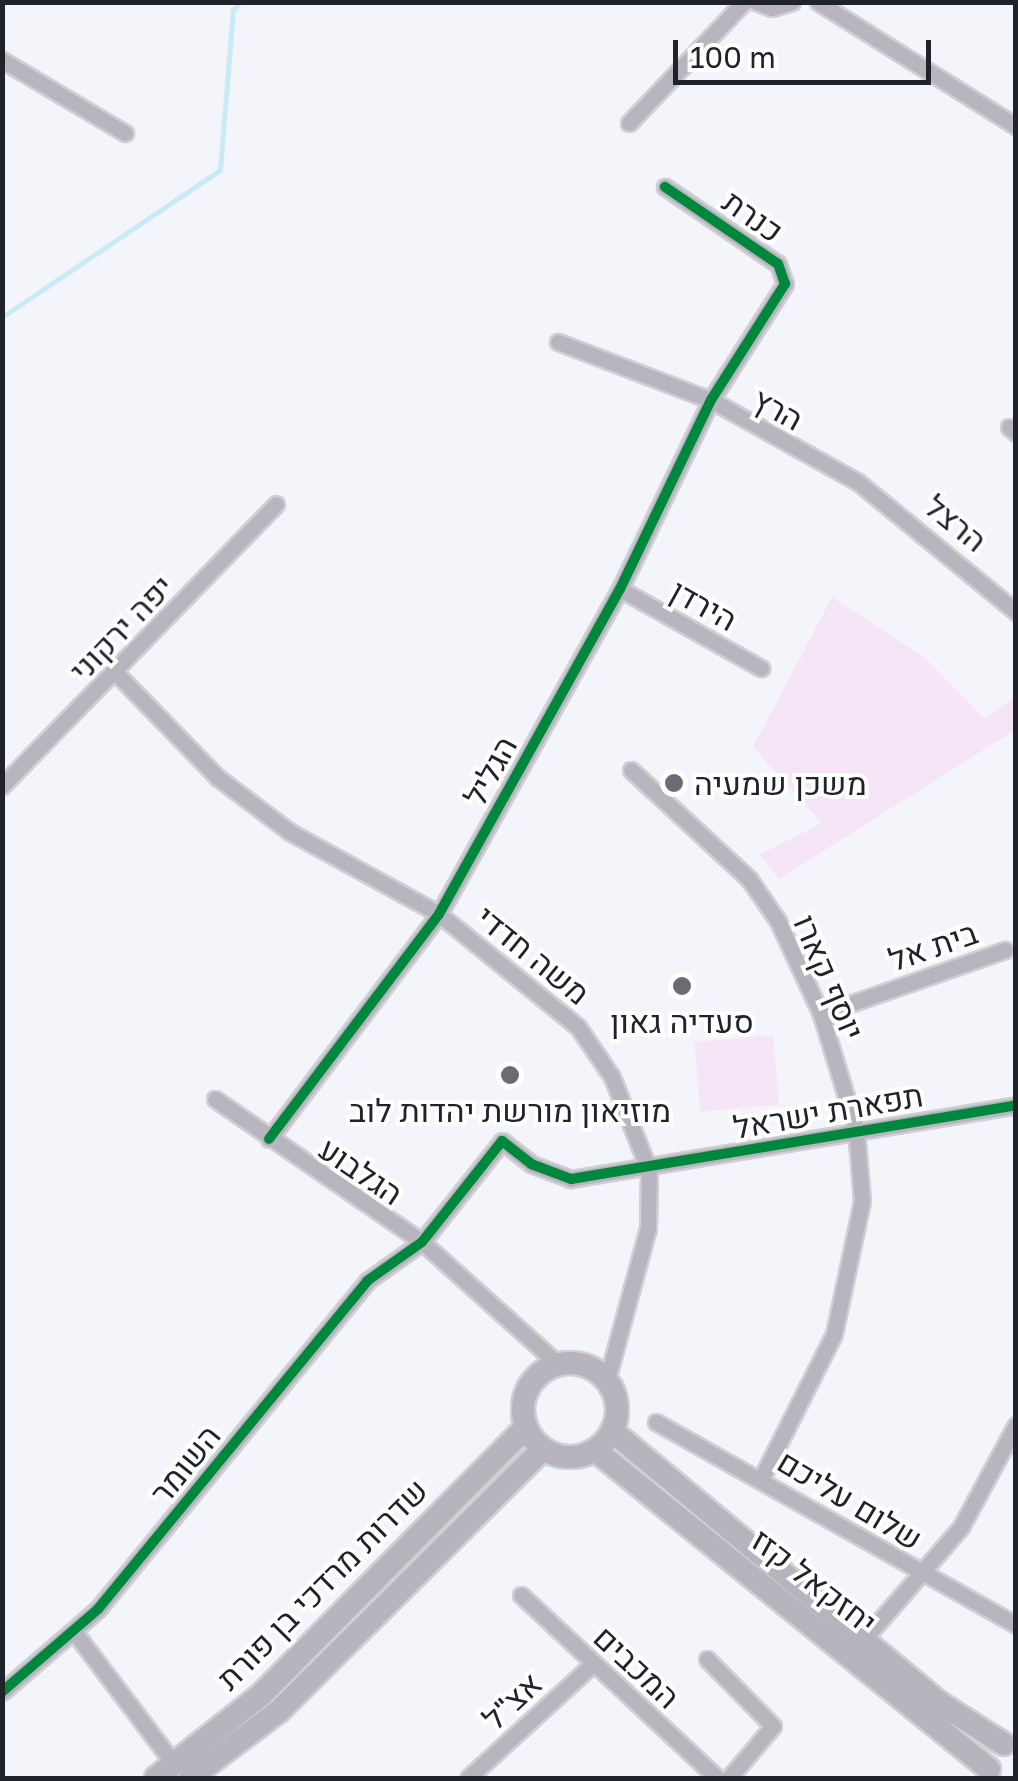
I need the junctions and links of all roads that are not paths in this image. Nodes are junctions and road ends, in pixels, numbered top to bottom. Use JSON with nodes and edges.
{"nodes":[{"id":1,"x":744,"y":2,"type":"edge"},
{"id":2,"x":756,"y":2,"type":"edge"},
{"id":3,"x":792,"y":2,"type":"edge"},
{"id":4,"x":818,"y":2,"type":"edge"},
{"id":5,"x":2,"y":60,"type":"edge"},
{"id":6,"x":629,"y":123,"type":"dead end"},
{"id":7,"x":1016,"y":126,"type":"edge"},
{"id":8,"x":126,"y":132,"type":"dead end"},
{"id":9,"x":665,"y":187,"type":"dead end"},
{"id":10,"x":558,"y":342,"type":"dead end"},
{"id":11,"x":711,"y":400,"type":"junction"},
{"id":12,"x":858,"y":482,"type":"joint"},
{"id":13,"x":276,"y":504,"type":"dead end"},
{"id":14,"x":620,"y":589,"type":"junction"},
{"id":15,"x":1016,"y":612,"type":"edge"},
{"id":16,"x":760,"y":668,"type":"dead end"},
{"id":17,"x":117,"y":674,"type":"junction"},
{"id":18,"x":631,"y":770,"type":"dead end"},
{"id":19,"x":2,"y":786,"type":"edge"},
{"id":20,"x":440,"y":914,"type":"junction"},
{"id":21,"x":1006,"y":950,"type":"dead end"},
{"id":22,"x":821,"y":1014,"type":"junction"},
{"id":23,"x":215,"y":1100,"type":"dead end"},
{"id":24,"x":1016,"y":1105,"type":"edge"},
{"id":25,"x":856,"y":1130,"type":"junction"},
{"id":26,"x":269,"y":1139,"type":"junction"},
{"id":27,"x":649,"y":1170,"type":"junction"},
{"id":28,"x":422,"y":1242,"type":"junction"},
{"id":29,"x":559,"y":1365,"type":"junction"},
{"id":30,"x":607,"y":1380,"type":"junction"},
{"id":31,"x":656,"y":1422,"type":"dead end"},
{"id":32,"x":1016,"y":1425,"type":"edge"},
{"id":33,"x":526,"y":1427,"type":"junction"},
{"id":34,"x":612,"y":1431,"type":"junction"},
{"id":35,"x":543,"y":1449,"type":"junction"},
{"id":36,"x":595,"y":1450,"type":"junction"},
{"id":37,"x":761,"y":1479,"type":"junction"},
{"id":38,"x":923,"y":1576,"type":"junction"},
{"id":39,"x":521,"y":1594,"type":"dead end"},
{"id":40,"x":1016,"y":1625,"type":"edge"},
{"id":41,"x":76,"y":1633,"type":"junction"},
{"id":42,"x":864,"y":1639,"type":"junction"},
{"id":43,"x":707,"y":1658,"type":"dead end"},
{"id":44,"x":592,"y":1664,"type":"junction"},
{"id":45,"x":2,"y":1692,"type":"edge"},
{"id":46,"x":1010,"y":1742,"type":"edge"},
{"id":47,"x":174,"y":1774,"type":"edge"},
{"id":48,"x":989,"y":1774,"type":"edge"},
{"id":49,"x":468,"y":1778,"type":"edge"},
{"id":50,"x":717,"y":1778,"type":"edge"},
{"id":51,"x":728,"y":1778,"type":"edge"}],
"edges":[{"from":1,"to":6,"type":"street"},
{"from":2,"to":3,"type":"street"},
{"from":4,"to":7,"type":"street"},
{"from":5,"to":8,"type":"street"},
{"from":9,"to":11,"type":"street","name":"כנרת"},
{"from":10,"to":11,"type":"street","name":"הרץ"},
{"from":11,"to":12,"type":"street","name":"הרץ"},
{"from":11,"to":14,"type":"street","name":"הגליל"},
{"from":12,"to":15,"type":"street","name":"הרצל"},
{"from":13,"to":17,"type":"street","name":"יפה ירקוני"},
{"from":14,"to":16,"type":"street","name":"הירדן"},
{"from":14,"to":20,"type":"street","name":"הגליל"},
{"from":17,"to":19,"type":"street","name":"יפה ירקוני"},
{"from":17,"to":20,"type":"street","name":"משה חדדי"},
{"from":18,"to":22,"type":"street","name":"יוסף קארו"},
{"from":20,"to":26,"type":"street","name":"הגליל"},
{"from":20,"to":27,"type":"street","name":"משה חדדי"},
{"from":21,"to":22,"type":"street","name":"בית אל"},
{"from":22,"to":25,"type":"street","name":"יוסף קארו"},
{"from":23,"to":26,"type":"street","name":"הגלבוע"},
{"from":24,"to":25,"type":"street","name":"תפארת ישראל"},
{"from":25,"to":27,"type":"street","name":"תפארת ישראל"},
{"from":25,"to":37,"type":"street","name":"יוסף קארו"},
{"from":26,"to":28,"type":"street","name":"הגלבוע"},
{"from":27,"to":28,"type":"street","name":"תפארת ישראל"},
{"from":27,"to":30,"type":"street","name":"משה חדדי"},
{"from":28,"to":29,"type":"street","name":"הגלבוע"},
{"from":28,"to":41,"type":"street","name":"השומר"},
{"from":29,"to":30,"type":"street"},
{"from":29,"to":33,"type":"street"},
{"from":30,"to":34,"type":"street"},
{"from":31,"to":37,"type":"street","name":"שלום עליכם"},
{"from":32,"to":38,"type":"street"},
{"from":33,"to":35,"type":"street"},
{"from":33,"to":47,"type":"street","name":"שדרות מרדכי בן פורת"},
{"from":34,"to":36,"type":"street"},
{"from":34,"to":42,"type":"street","name":"יחזקאל קזז"},
{"from":35,"to":36,"type":"street"},
{"from":35,"to":47,"type":"street","name":"שדרות מרדכי בן פורת"},
{"from":36,"to":48,"type":"street","name":"יחזקאל קזז"},
{"from":37,"to":38,"type":"street","name":"שלום עליכם"},
{"from":38,"to":40,"type":"street","name":"שלום עליכם"},
{"from":38,"to":42,"type":"street"},
{"from":39,"to":44,"type":"street","name":"המכבים"},
{"from":41,"to":45,"type":"street","name":"השומר"},
{"from":41,"to":47,"type":"street"},
{"from":42,"to":46,"type":"street","name":"יחזקאל קזז"},
{"from":43,"to":51,"type":"street"},
{"from":44,"to":49,"type":"street","name":"אצ\"ל"},
{"from":44,"to":50,"type":"street","name":"המכבים"},
{"from":46,"to":48,"type":"street"}]}
